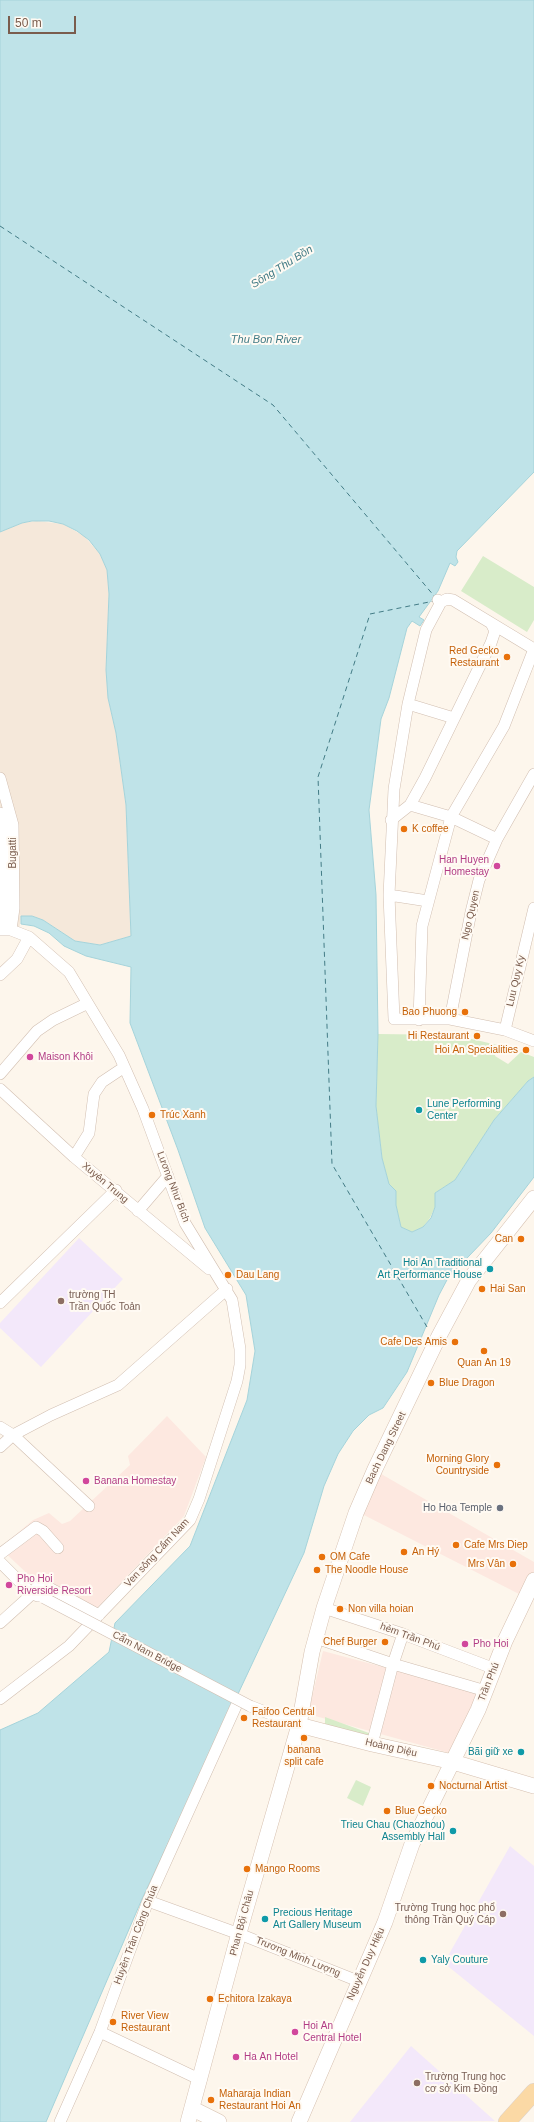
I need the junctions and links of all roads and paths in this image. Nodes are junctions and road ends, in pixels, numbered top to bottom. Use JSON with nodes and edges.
{"nodes":[{"id":1,"x":492,"y":625,"type":"junction"},
{"id":2,"x":534,"y":649,"type":"edge"},
{"id":3,"x":408,"y":704,"type":"junction"},
{"id":4,"x":454,"y":718,"type":"junction"},
{"id":5,"x":534,"y":774,"type":"edge"},
{"id":6,"x":0,"y":778,"type":"edge"},
{"id":7,"x":410,"y":806,"type":"junction"},
{"id":8,"x":0,"y":813,"type":"edge"},
{"id":9,"x":452,"y":817,"type":"junction"},
{"id":10,"x":391,"y":820,"type":"junction"},
{"id":11,"x":2,"y":825,"type":"edge"},
{"id":12,"x":497,"y":839,"type":"junction"},
{"id":13,"x":389,"y":895,"type":"junction"},
{"id":14,"x":2,"y":900,"type":"edge"},
{"id":15,"x":428,"y":901,"type":"junction"},
{"id":16,"x":534,"y":908,"type":"edge"},
{"id":17,"x":5,"y":930,"type":"edge"},
{"id":18,"x":29,"y":937,"type":"junction"},
{"id":19,"x":0,"y":975,"type":"edge"},
{"id":20,"x":86,"y":1004,"type":"junction"},
{"id":21,"x":450,"y":1019,"type":"junction"},
{"id":22,"x":419,"y":1020,"type":"junction"},
{"id":23,"x":505,"y":1030,"type":"junction"},
{"id":24,"x":534,"y":1041,"type":"edge"},
{"id":25,"x":123,"y":1068,"type":"junction"},
{"id":26,"x":0,"y":1074,"type":"edge"},
{"id":27,"x":0,"y":1089,"type":"edge"},
{"id":28,"x":74,"y":1157,"type":"junction"},
{"id":29,"x":168,"y":1176,"type":"junction"},
{"id":30,"x":116,"y":1190,"type":"junction"},
{"id":31,"x":534,"y":1198,"type":"edge"},
{"id":32,"x":138,"y":1211,"type":"junction"},
{"id":33,"x":214,"y":1273,"type":"junction"},
{"id":34,"x":227,"y":1289,"type":"junction"},
{"id":35,"x":0,"y":1303,"type":"edge"},
{"id":36,"x":0,"y":1427,"type":"edge"},
{"id":37,"x":13,"y":1435,"type":"junction"},
{"id":38,"x":0,"y":1447,"type":"edge"},
{"id":39,"x":89,"y":1506,"type":"dead end"},
{"id":40,"x":58,"y":1548,"type":"dead end"},
{"id":41,"x":0,"y":1554,"type":"edge"},
{"id":42,"x":0,"y":1562,"type":"edge"},
{"id":43,"x":534,"y":1580,"type":"edge"},
{"id":44,"x":32,"y":1594,"type":"junction"},
{"id":45,"x":324,"y":1608,"type":"junction"},
{"id":46,"x":99,"y":1615,"type":"junction"},
{"id":47,"x":0,"y":1623,"type":"edge"},
{"id":48,"x":403,"y":1634,"type":"junction"},
{"id":49,"x":316,"y":1638,"type":"junction"},
{"id":50,"x":393,"y":1664,"type":"junction"},
{"id":51,"x":495,"y":1669,"type":"junction"},
{"id":52,"x":486,"y":1691,"type":"junction"},
{"id":53,"x":0,"y":1698,"type":"edge"},
{"id":54,"x":236,"y":1706,"type":"dead end"},
{"id":55,"x":250,"y":1706,"type":"joint"},
{"id":56,"x":299,"y":1725,"type":"junction"},
{"id":57,"x":372,"y":1744,"type":"junction"},
{"id":58,"x":453,"y":1762,"type":"junction"},
{"id":59,"x":534,"y":1786,"type":"edge"},
{"id":60,"x":148,"y":1901,"type":"junction"},
{"id":61,"x":239,"y":1934,"type":"junction"},
{"id":62,"x":358,"y":1981,"type":"junction"},
{"id":63,"x":100,"y":2032,"type":"junction"},
{"id":64,"x":200,"y":2080,"type":"junction"},
{"id":65,"x":534,"y":2092,"type":"edge"},
{"id":66,"x":190,"y":2116,"type":"edge"},
{"id":67,"x":60,"y":2122,"type":"edge"},
{"id":68,"x":219,"y":2122,"type":"edge"},
{"id":69,"x":299,"y":2122,"type":"edge"},
{"id":70,"x":507,"y":2122,"type":"edge"}],
"edges":[{"from":1,"to":2,"type":"street"},
{"from":1,"to":3,"type":"street"},
{"from":1,"to":4,"type":"street"},
{"from":2,"to":9,"type":"street"},
{"from":3,"to":4,"type":"street"},
{"from":3,"to":10,"type":"street"},
{"from":4,"to":7,"type":"street"},
{"from":5,"to":12,"type":"street","name":"Ngo Quyen"},
{"from":6,"to":17,"type":"street","name":"Bugatti"},
{"from":7,"to":9,"type":"street"},
{"from":7,"to":10,"type":"street"},
{"from":8,"to":11,"type":"street"},
{"from":9,"to":12,"type":"street"},
{"from":9,"to":15,"type":"street"},
{"from":10,"to":13,"type":"street"},
{"from":11,"to":14,"type":"street"},
{"from":12,"to":21,"type":"street","name":"Ngo Quyen"},
{"from":13,"to":15,"type":"street"},
{"from":13,"to":22,"type":"street"},
{"from":14,"to":17,"type":"street"},
{"from":15,"to":22,"type":"street"},
{"from":16,"to":23,"type":"street","name":"Luu Quy Ky"},
{"from":17,"to":18,"type":"street","name":"Lương Như Bích"},
{"from":18,"to":19,"type":"street"},
{"from":18,"to":20,"type":"street","name":"Lương Như Bích"},
{"from":20,"to":25,"type":"street","name":"Lương Như Bích"},
{"from":20,"to":26,"type":"street"},
{"from":21,"to":22,"type":"street"},
{"from":21,"to":23,"type":"street"},
{"from":23,"to":24,"type":"street"},
{"from":25,"to":28,"type":"street"},
{"from":25,"to":29,"type":"street","name":"Lương Như Bích"},
{"from":27,"to":28,"type":"street","name":"Xuyên Trung"},
{"from":28,"to":30,"type":"street","name":"Xuyên Trung"},
{"from":29,"to":32,"type":"street"},
{"from":29,"to":33,"type":"street","name":"Lương Như Bích"},
{"from":30,"to":32,"type":"street","name":"Xuyên Trung"},
{"from":30,"to":35,"type":"street"},
{"from":31,"to":45,"type":"street","name":"Bach Dang Street"},
{"from":32,"to":33,"type":"street","name":"Xuyên Trung"},
{"from":33,"to":34,"type":"street","name":"Lương Như Bích"},
{"from":34,"to":37,"type":"street"},
{"from":34,"to":46,"type":"street","name":"Ven sông Cẩm Nam"},
{"from":36,"to":37,"type":"street"},
{"from":37,"to":38,"type":"street"},
{"from":37,"to":39,"type":"street"},
{"from":40,"to":41,"type":"street"},
{"from":42,"to":44,"type":"street"},
{"from":43,"to":51,"type":"street","name":"Trần Phú"},
{"from":44,"to":46,"type":"street"},
{"from":44,"to":47,"type":"street"},
{"from":44,"to":55,"type":"street","name":"Cẩm Nam Bridge","bridge":true},
{"from":45,"to":48,"type":"street","name":"hẻm Trần Phú"},
{"from":45,"to":49,"type":"street","name":"Bach Dang Street"},
{"from":46,"to":53,"type":"street","name":"Ven sông Cẩm Nam"},
{"from":48,"to":50,"type":"street"},
{"from":48,"to":51,"type":"street","name":"hẻm Trần Phú"},
{"from":49,"to":50,"type":"street"},
{"from":49,"to":56,"type":"street","name":"Bach Dang Street"},
{"from":50,"to":52,"type":"street"},
{"from":50,"to":57,"type":"street"},
{"from":51,"to":52,"type":"street","name":"Trần Phú"},
{"from":52,"to":58,"type":"street","name":"Trần Phú"},
{"from":54,"to":60,"type":"street","name":"Huyền Trân Công Chúa"},
{"from":55,"to":56,"type":"street","name":"Hoàng Diệu"},
{"from":56,"to":57,"type":"street","name":"Hoàng Diệu"},
{"from":56,"to":61,"type":"street","name":"Phan Bội Châu"},
{"from":57,"to":58,"type":"street","name":"Hoàng Diệu"},
{"from":58,"to":59,"type":"street","name":"Hoàng Diệu"},
{"from":58,"to":62,"type":"street","name":"Nguyễn Duy Hiệu"},
{"from":60,"to":61,"type":"street","name":"Trương Minh Lượng"},
{"from":60,"to":63,"type":"street","name":"Huyền Trân Công Chúa"},
{"from":61,"to":62,"type":"street","name":"Trương Minh Lượng"},
{"from":61,"to":64,"type":"street","name":"Phan Bội Châu"},
{"from":62,"to":69,"type":"street","name":"Nguyễn Duy Hiệu"},
{"from":63,"to":64,"type":"street"},
{"from":63,"to":67,"type":"street","name":"Huyền Trân Công Chúa"},
{"from":64,"to":66,"type":"street","name":"Phan Bội Châu"},
{"from":65,"to":70,"type":"main road"},
{"from":66,"to":68,"type":"street"}]}
